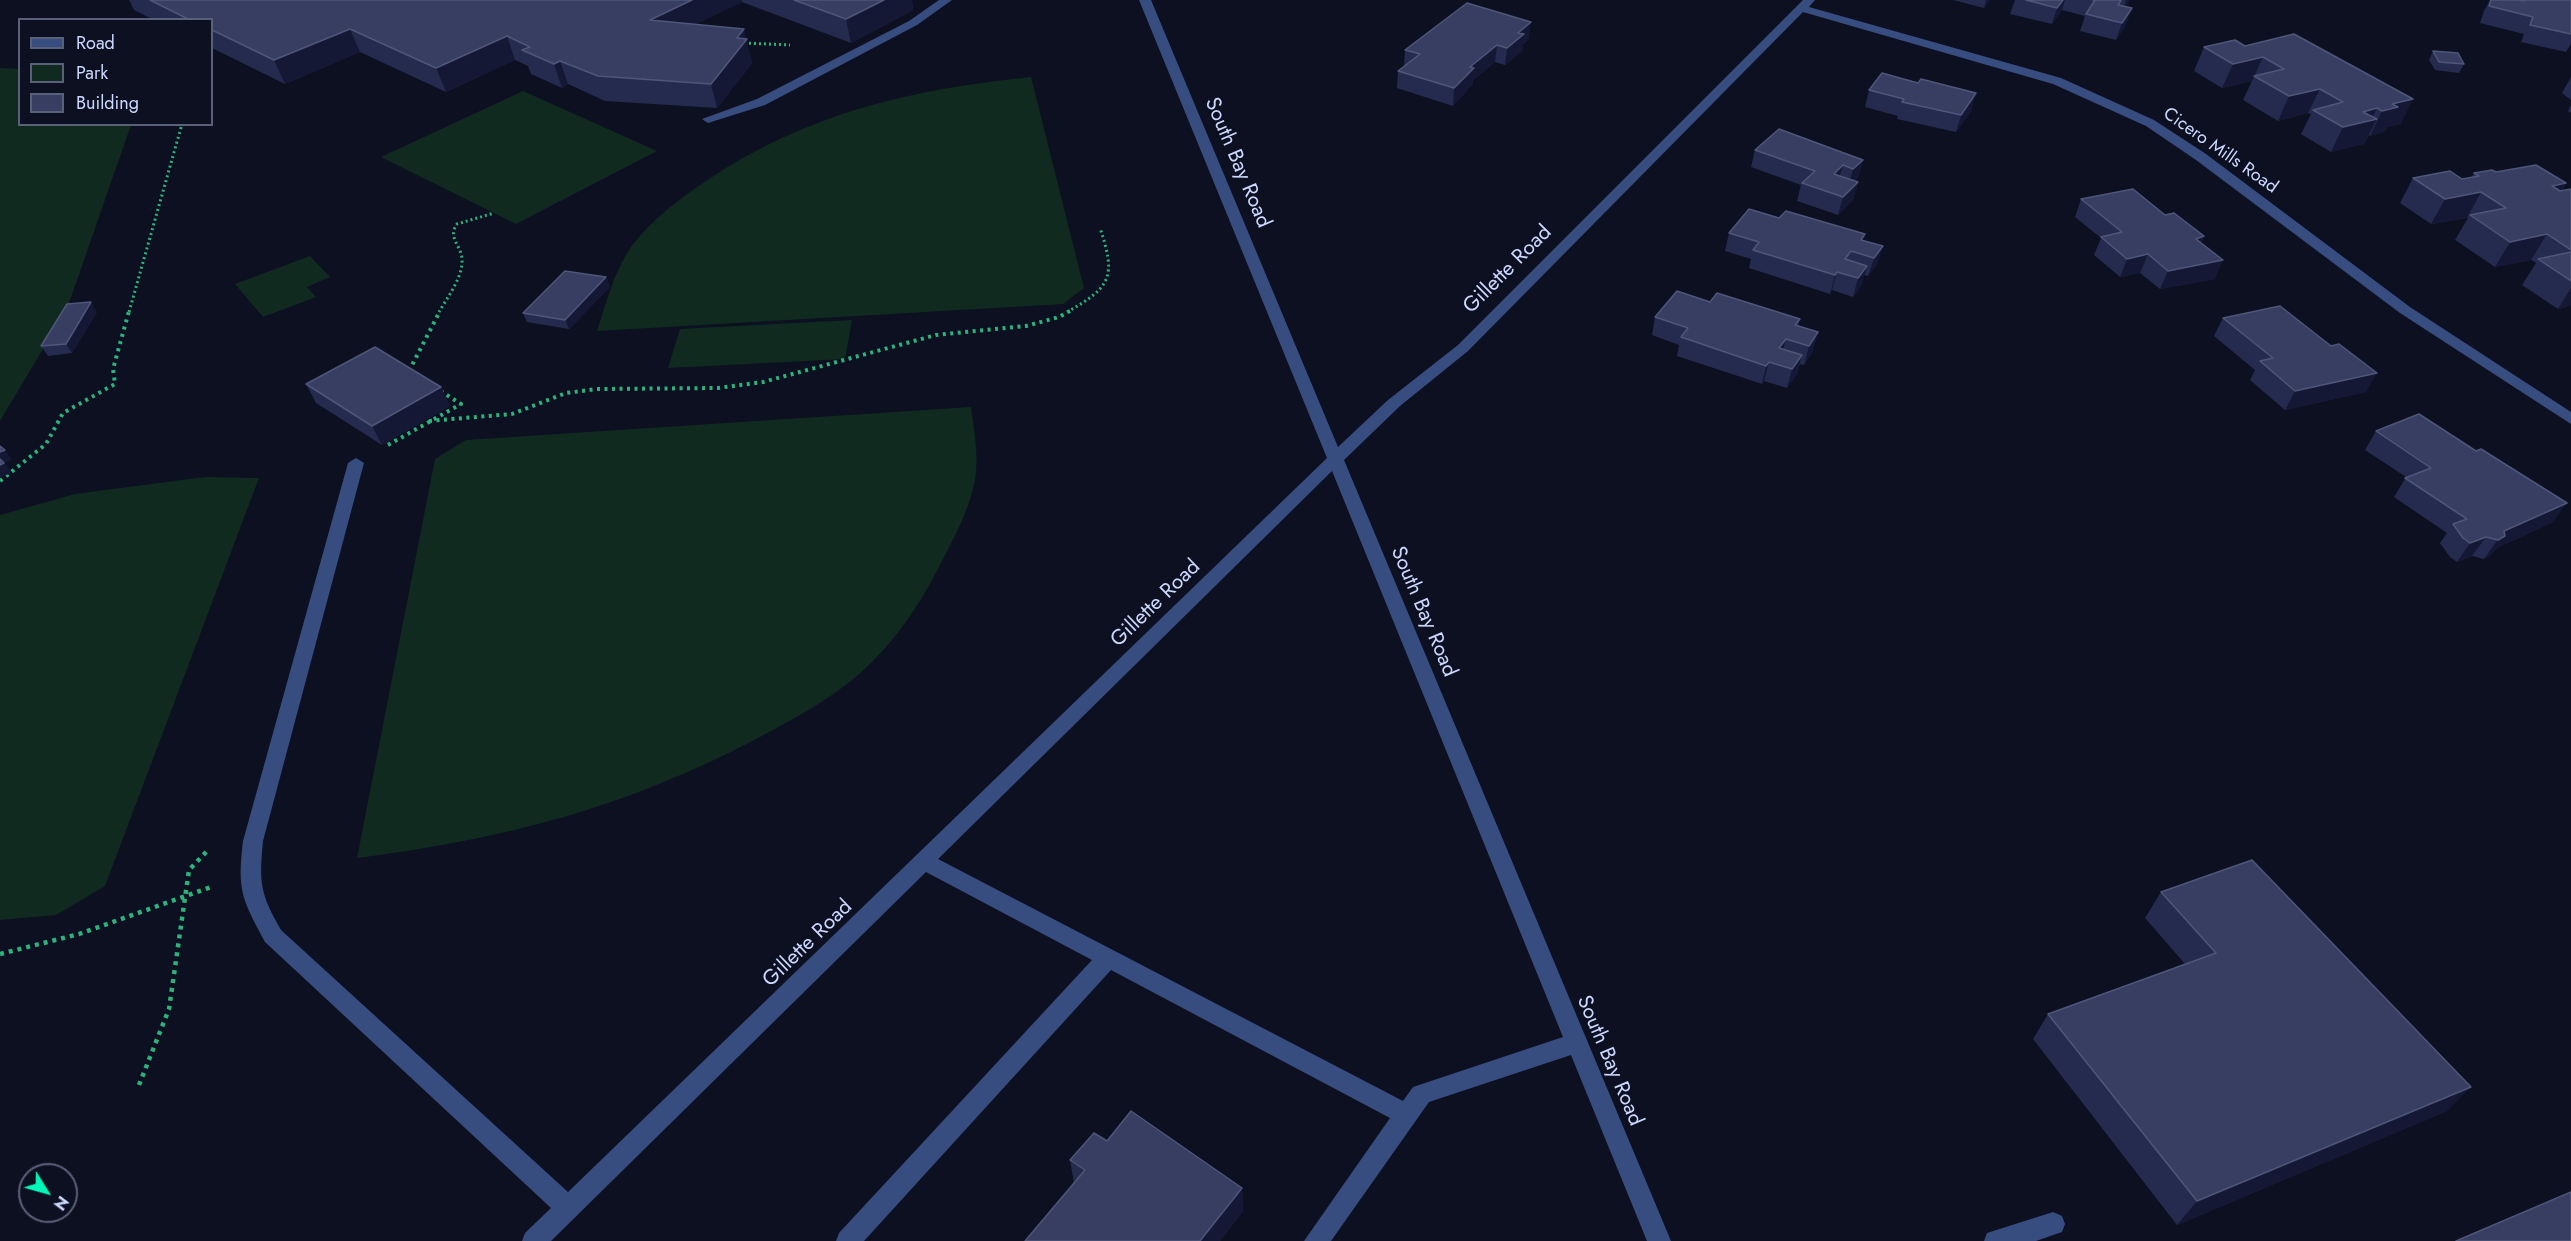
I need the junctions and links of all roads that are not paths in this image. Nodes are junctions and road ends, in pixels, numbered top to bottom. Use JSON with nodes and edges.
{"nodes":[{"id":1,"x":923,"y":0,"type":"edge"},
{"id":2,"x":1145,"y":0,"type":"edge"},
{"id":3,"x":942,"y":3,"type":"edge"},
{"id":4,"x":1805,"y":4,"type":"edge"},
{"id":5,"x":708,"y":119,"type":"edge"},
{"id":6,"x":2571,"y":419,"type":"edge"},
{"id":7,"x":1335,"y":459,"type":"junction"},
{"id":8,"x":356,"y":463,"type":"road end"},
{"id":9,"x":925,"y":862,"type":"junction"},
{"id":10,"x":1108,"y":958,"type":"junction"},
{"id":11,"x":1577,"y":1043,"type":"junction"},
{"id":12,"x":1407,"y":1115,"type":"junction"},
{"id":13,"x":568,"y":1208,"type":"junction"},
{"id":14,"x":2053,"y":1224,"type":"dead end"},
{"id":15,"x":534,"y":1241,"type":"edge"},
{"id":16,"x":848,"y":1241,"type":"edge"},
{"id":17,"x":1316,"y":1241,"type":"edge"},
{"id":18,"x":1659,"y":1241,"type":"edge"},
{"id":19,"x":1996,"y":1241,"type":"edge"}],
"edges":[{"from":1,"to":3,"type":"street"},
{"from":2,"to":7,"type":"street","name":"South Bay Road"},
{"from":3,"to":5,"type":"street"},
{"from":4,"to":6,"type":"street","name":"Cicero Mills Road"},
{"from":4,"to":7,"type":"street","name":"Gillette Road"},
{"from":7,"to":9,"type":"street","name":"Gillette Road"},
{"from":7,"to":11,"type":"street","name":"South Bay Road"},
{"from":8,"to":13,"type":"street"},
{"from":9,"to":10,"type":"street"},
{"from":9,"to":13,"type":"street","name":"Gillette Road"},
{"from":10,"to":12,"type":"street"},
{"from":10,"to":16,"type":"street"},
{"from":11,"to":12,"type":"street"},
{"from":11,"to":18,"type":"street","name":"South Bay Road"},
{"from":12,"to":17,"type":"street"},
{"from":13,"to":15,"type":"street","name":"Gillette Road"},
{"from":14,"to":19,"type":"street"}]}
